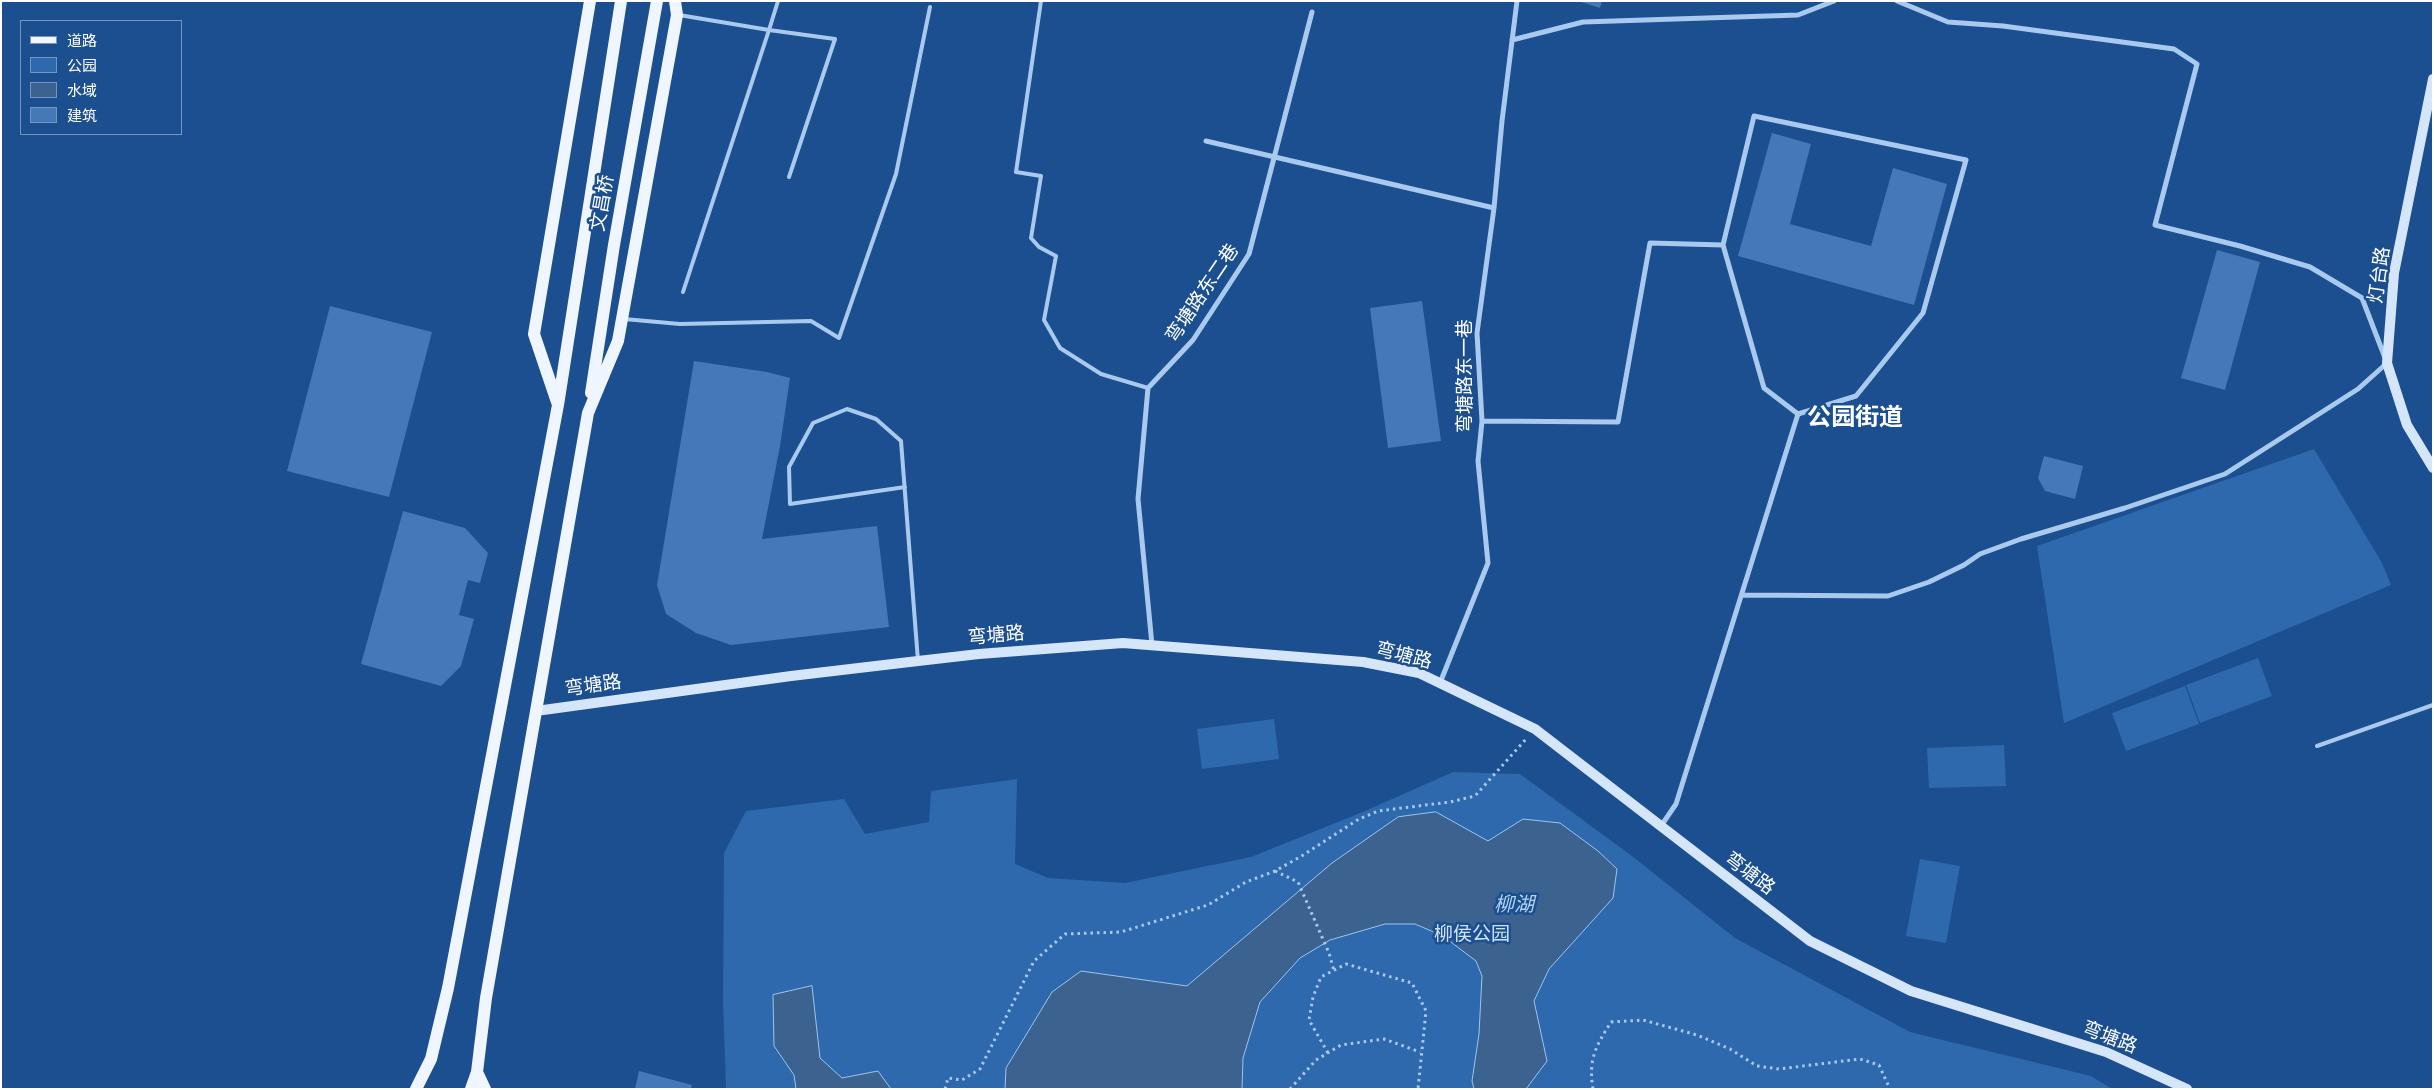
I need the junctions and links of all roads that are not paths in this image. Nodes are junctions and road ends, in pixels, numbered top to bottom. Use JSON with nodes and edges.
{"nodes":[{"id":1,"x":590,"y":1,"type":"edge"},
{"id":2,"x":621,"y":1,"type":"edge"},
{"id":3,"x":657,"y":1,"type":"edge"},
{"id":4,"x":675,"y":1,"type":"edge"},
{"id":5,"x":778,"y":1,"type":"edge"},
{"id":6,"x":1041,"y":1,"type":"edge"},
{"id":7,"x":1517,"y":1,"type":"edge"},
{"id":8,"x":1834,"y":1,"type":"edge"},
{"id":9,"x":1898,"y":1,"type":"edge"},
{"id":10,"x":930,"y":6,"type":"dead end"},
{"id":11,"x":1312,"y":12,"type":"dead end"},
{"id":12,"x":677,"y":15,"type":"junction"},
{"id":13,"x":769,"y":30,"type":"junction"},
{"id":14,"x":1512,"y":40,"type":"junction"},
{"id":15,"x":2433,"y":79,"type":"edge"},
{"id":16,"x":1206,"y":141,"type":"dead end"},
{"id":17,"x":1273,"y":157,"type":"junction"},
{"id":18,"x":789,"y":177,"type":"dead end"},
{"id":19,"x":1494,"y":208,"type":"junction"},
{"id":20,"x":1723,"y":245,"type":"junction"},
{"id":21,"x":683,"y":292,"type":"dead end"},
{"id":22,"x":622,"y":319,"type":"junction"},
{"id":23,"x":2387,"y":363,"type":"junction"},
{"id":24,"x":1148,"y":388,"type":"junction"},
{"id":25,"x":558,"y":405,"type":"junction"},
{"id":26,"x":588,"y":413,"type":"junction"},
{"id":27,"x":1798,"y":414,"type":"junction"},
{"id":28,"x":1482,"y":422,"type":"junction"},
{"id":29,"x":2433,"y":468,"type":"edge"},
{"id":30,"x":905,"y":487,"type":"junction"},
{"id":31,"x":1742,"y":595,"type":"junction"},
{"id":32,"x":1152,"y":645,"type":"junction"},
{"id":33,"x":918,"y":661,"type":"junction"},
{"id":34,"x":1440,"y":683,"type":"junction"},
{"id":35,"x":2433,"y":706,"type":"edge"},
{"id":36,"x":536,"y":711,"type":"junction"},
{"id":37,"x":2318,"y":746,"type":"dead end"},
{"id":38,"x":1660,"y":827,"type":"junction"},
{"id":39,"x":431,"y":1059,"type":"junction"},
{"id":40,"x":477,"y":1072,"type":"junction"},
{"id":41,"x":416,"y":1089,"type":"edge"},
{"id":42,"x":426,"y":1089,"type":"edge"},
{"id":43,"x":471,"y":1089,"type":"edge"},
{"id":44,"x":486,"y":1089,"type":"edge"},
{"id":45,"x":2186,"y":1089,"type":"edge"}],
"edges":[{"from":1,"to":25,"type":"main road"},
{"from":2,"to":25,"type":"main road","name":"文昌桥"},
{"from":3,"to":26,"type":"main road","name":"文昌桥"},
{"from":4,"to":12,"type":"main road"},
{"from":5,"to":13,"type":"lane"},
{"from":6,"to":24,"type":"lane"},
{"from":7,"to":14,"type":"street","name":"弯塘路东一巷"},
{"from":8,"to":14,"type":"street"},
{"from":9,"to":23,"type":"street"},
{"from":10,"to":22,"type":"lane"},
{"from":11,"to":17,"type":"street","name":"弯塘路东二巷"},
{"from":12,"to":13,"type":"lane"},
{"from":12,"to":22,"type":"main road"},
{"from":13,"to":18,"type":"lane"},
{"from":13,"to":21,"type":"lane"},
{"from":14,"to":19,"type":"street","name":"弯塘路东一巷"},
{"from":15,"to":23,"type":"street","name":"灯台路"},
{"from":16,"to":17,"type":"street"},
{"from":17,"to":19,"type":"street"},
{"from":17,"to":24,"type":"street","name":"弯塘路东二巷"},
{"from":19,"to":28,"type":"street","name":"弯塘路东一巷"},
{"from":20,"to":27,"type":"street"},
{"from":20,"to":27,"type":"street"},
{"from":20,"to":28,"type":"street"},
{"from":22,"to":26,"type":"main road"},
{"from":23,"to":29,"type":"street","name":"灯台路"},
{"from":23,"to":31,"type":"street"},
{"from":24,"to":32,"type":"street"},
{"from":25,"to":39,"type":"main road","name":"文昌桥"},
{"from":26,"to":36,"type":"main road"},
{"from":27,"to":31,"type":"street"},
{"from":28,"to":34,"type":"street","name":"弯塘路东一巷"},
{"from":30,"to":30,"type":"lane"},
{"from":30,"to":33,"type":"lane"},
{"from":31,"to":38,"type":"street"},
{"from":32,"to":33,"type":"street","name":"弯塘路"},
{"from":32,"to":34,"type":"street","name":"弯塘路"},
{"from":33,"to":36,"type":"street","name":"弯塘路"},
{"from":34,"to":38,"type":"street","name":"弯塘路"},
{"from":35,"to":37,"type":"lane"},
{"from":36,"to":40,"type":"main road"},
{"from":38,"to":45,"type":"street","name":"弯塘路"},
{"from":39,"to":41,"type":"main road"},
{"from":39,"to":42,"type":"main road"},
{"from":40,"to":43,"type":"main road"},
{"from":40,"to":44,"type":"main road"}]}
